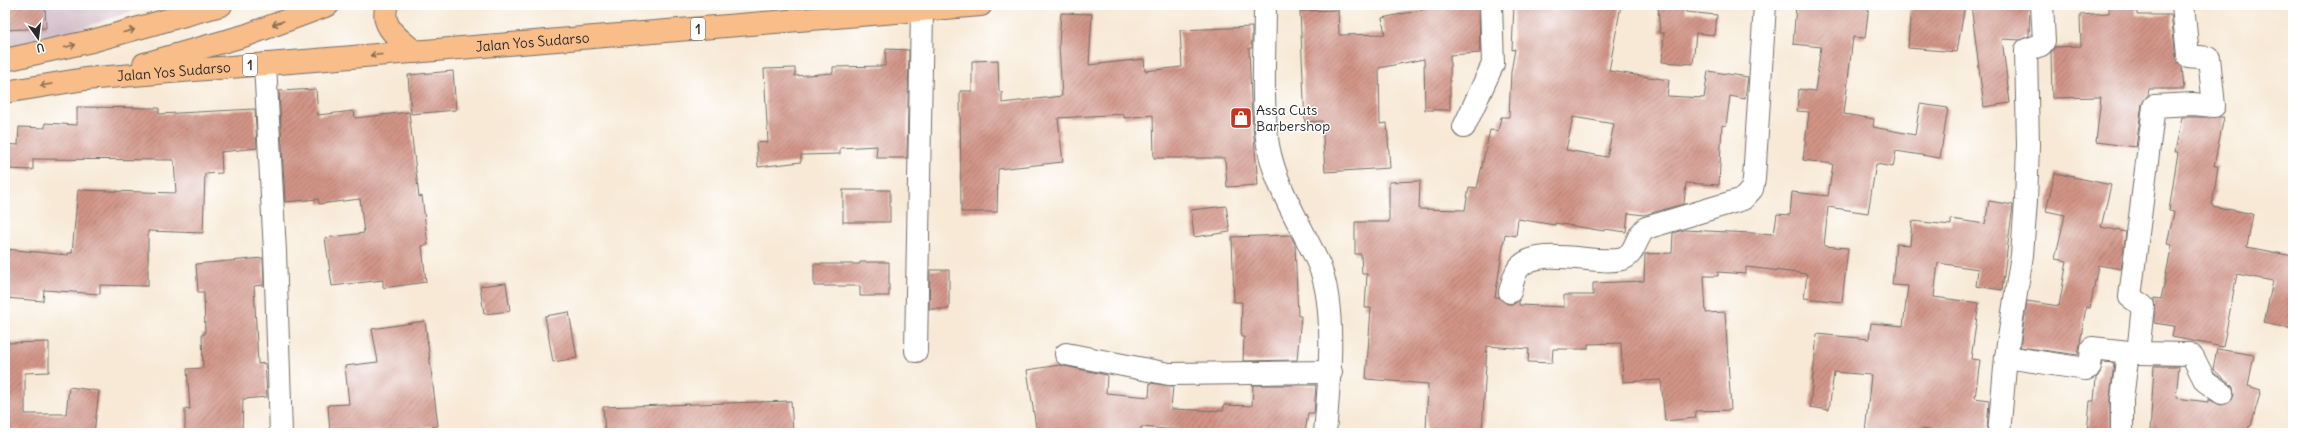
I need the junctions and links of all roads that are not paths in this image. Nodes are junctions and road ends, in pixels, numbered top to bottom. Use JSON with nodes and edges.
{"nodes":[{"id":1,"x":221,"y":5,"type":"edge"},
{"id":2,"x":328,"y":5,"type":"edge"},
{"id":3,"x":387,"y":5,"type":"edge"},
{"id":4,"x":980,"y":5,"type":"edge"},
{"id":5,"x":1265,"y":5,"type":"edge"},
{"id":6,"x":1491,"y":5,"type":"edge"},
{"id":7,"x":1765,"y":5,"type":"edge"},
{"id":8,"x":2042,"y":5,"type":"edge"},
{"id":9,"x":2183,"y":5,"type":"edge"},
{"id":10,"x":922,"y":10,"type":"junction"},
{"id":11,"x":415,"y":52,"type":"junction"},
{"id":12,"x":5,"y":60,"type":"edge"},
{"id":13,"x":264,"y":64,"type":"junction"},
{"id":14,"x":85,"y":79,"type":"junction"},
{"id":15,"x":5,"y":92,"type":"edge"},
{"id":16,"x":1464,"y":127,"type":"dead end"},
{"id":17,"x":1510,"y":292,"type":"dead end"},
{"id":18,"x":916,"y":351,"type":"dead end"},
{"id":19,"x":2133,"y":353,"type":"junction"},
{"id":20,"x":1066,"y":354,"type":"dead end"},
{"id":21,"x":2006,"y":357,"type":"junction"},
{"id":22,"x":1330,"y":372,"type":"junction"},
{"id":23,"x":2222,"y":393,"type":"dead end"},
{"id":24,"x":281,"y":433,"type":"edge"},
{"id":25,"x":1325,"y":433,"type":"edge"},
{"id":26,"x":1999,"y":433,"type":"edge"},
{"id":27,"x":2122,"y":433,"type":"edge"}],
"edges":[{"from":12,"to":1,"type":"highway","one_way":true},
{"from":2,"to":14,"type":"highway","number":"1","one_way":true},
{"from":3,"to":11,"type":"highway"},
{"from":4,"to":10,"type":"highway","name":"Jalan Yos Sudarso","number":"1"},
{"from":5,"to":22,"type":"street"},
{"from":6,"to":16,"type":"street"},
{"from":7,"to":17,"type":"street"},
{"from":8,"to":21,"type":"street"},
{"from":9,"to":19,"type":"street"},
{"from":10,"to":11,"type":"highway","name":"Jalan Yos Sudarso","number":"1"},
{"from":10,"to":18,"type":"street"},
{"from":11,"to":13,"type":"highway","name":"Jalan Yos Sudarso","number":"1","one_way":true},
{"from":13,"to":14,"type":"highway","name":"Jalan Yos Sudarso","number":"1"},
{"from":13,"to":24,"type":"street"},
{"from":14,"to":15,"type":"highway","number":"1","one_way":true},
{"from":19,"to":21,"type":"street"},
{"from":19,"to":23,"type":"street"},
{"from":19,"to":27,"type":"street"},
{"from":20,"to":22,"type":"street"},
{"from":21,"to":26,"type":"street"},
{"from":22,"to":25,"type":"street"}]}
